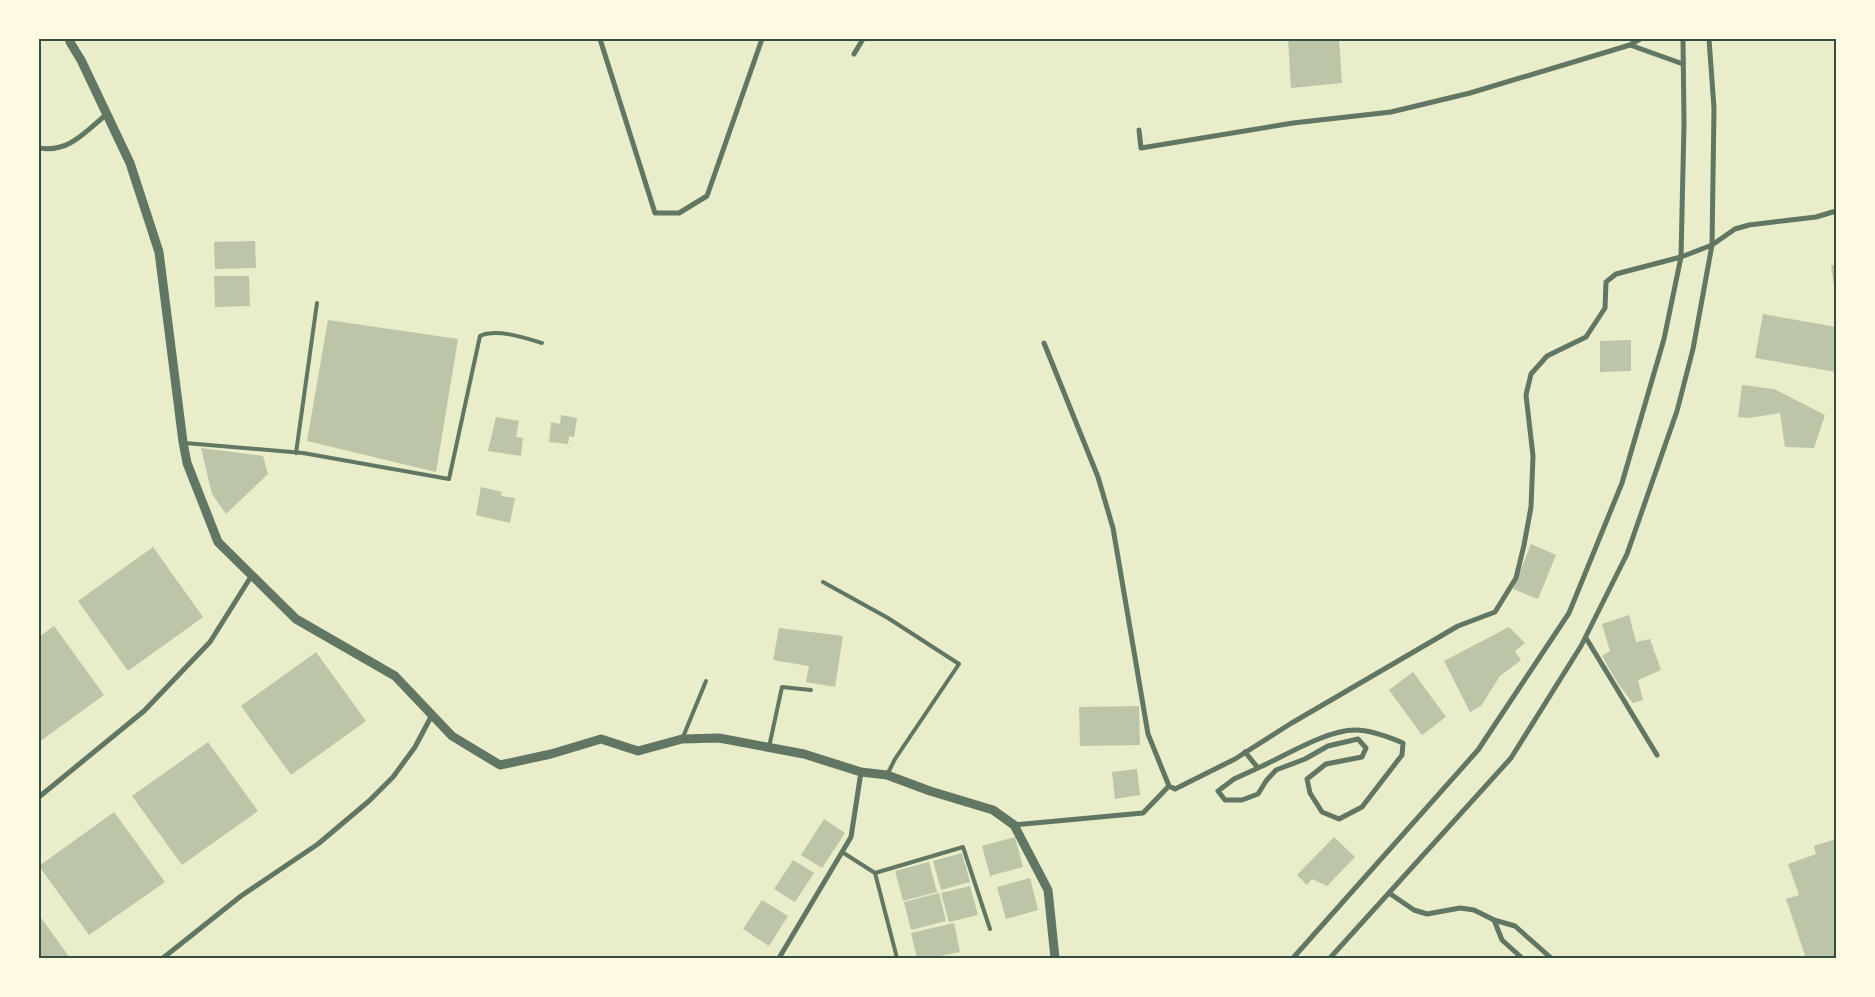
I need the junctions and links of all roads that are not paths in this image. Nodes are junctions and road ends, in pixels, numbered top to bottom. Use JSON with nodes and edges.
{"nodes":[{"id":1,"x":70,"y":39,"type":"edge"},
{"id":2,"x":762,"y":39,"type":"edge"},
{"id":3,"x":863,"y":39,"type":"edge"},
{"id":4,"x":1640,"y":39,"type":"edge"},
{"id":5,"x":1683,"y":39,"type":"edge"},
{"id":6,"x":1709,"y":39,"type":"edge"},
{"id":7,"x":603,"y":40,"type":"edge"},
{"id":8,"x":1630,"y":45,"type":"junction"},
{"id":9,"x":854,"y":54,"type":"dead end"},
{"id":10,"x":1683,"y":64,"type":"junction"},
{"id":11,"x":106,"y":114,"type":"junction"},
{"id":12,"x":1139,"y":130,"type":"dead end"},
{"id":13,"x":39,"y":148,"type":"edge"},
{"id":14,"x":1836,"y":211,"type":"edge"},
{"id":15,"x":1712,"y":245,"type":"junction"},
{"id":16,"x":1681,"y":258,"type":"junction"},
{"id":17,"x":317,"y":303,"type":"dead end"},
{"id":18,"x":542,"y":343,"type":"dead end"},
{"id":19,"x":1044,"y":343,"type":"dead end"},
{"id":20,"x":182,"y":442,"type":"junction"},
{"id":21,"x":296,"y":453,"type":"junction"},
{"id":22,"x":252,"y":575,"type":"junction"},
{"id":23,"x":822,"y":582,"type":"dead end"},
{"id":24,"x":1586,"y":638,"type":"junction"},
{"id":25,"x":706,"y":681,"type":"dead end"},
{"id":26,"x":811,"y":690,"type":"dead end"},
{"id":27,"x":432,"y":715,"type":"junction"},
{"id":28,"x":682,"y":739,"type":"junction"},
{"id":29,"x":769,"y":747,"type":"junction"},
{"id":30,"x":1245,"y":752,"type":"junction"},
{"id":31,"x":1657,"y":755,"type":"dead end"},
{"id":32,"x":1258,"y":768,"type":"junction"},
{"id":33,"x":861,"y":772,"type":"junction"},
{"id":34,"x":887,"y":775,"type":"junction"},
{"id":35,"x":1169,"y":786,"type":"junction"},
{"id":36,"x":39,"y":798,"type":"edge"},
{"id":37,"x":1014,"y":825,"type":"junction"},
{"id":38,"x":842,"y":852,"type":"junction"},
{"id":39,"x":875,"y":873,"type":"junction"},
{"id":40,"x":1389,"y":893,"type":"junction"},
{"id":41,"x":1494,"y":920,"type":"junction"},
{"id":42,"x":990,"y":929,"type":"dead end"},
{"id":43,"x":163,"y":958,"type":"edge"},
{"id":44,"x":779,"y":958,"type":"edge"},
{"id":45,"x":897,"y":958,"type":"edge"},
{"id":46,"x":1055,"y":958,"type":"edge"},
{"id":47,"x":1292,"y":958,"type":"edge"},
{"id":48,"x":1330,"y":958,"type":"edge"},
{"id":49,"x":1522,"y":958,"type":"edge"},
{"id":50,"x":1551,"y":958,"type":"edge"}],
"edges":[{"from":1,"to":11,"type":"street"},
{"from":2,"to":7,"type":"street"},
{"from":3,"to":9,"type":"street"},
{"from":4,"to":8,"type":"street"},
{"from":5,"to":10,"type":"street"},
{"from":6,"to":15,"type":"street"},
{"from":8,"to":10,"type":"street"},
{"from":8,"to":12,"type":"street"},
{"from":10,"to":16,"type":"street"},
{"from":11,"to":13,"type":"street"},
{"from":11,"to":20,"type":"street"},
{"from":14,"to":15,"type":"street"},
{"from":15,"to":16,"type":"street"},
{"from":15,"to":24,"type":"street"},
{"from":16,"to":30,"type":"street"},
{"from":16,"to":47,"type":"street"},
{"from":17,"to":21,"type":"lane"},
{"from":18,"to":21,"type":"lane"},
{"from":19,"to":35,"type":"street"},
{"from":20,"to":21,"type":"lane"},
{"from":20,"to":22,"type":"street"},
{"from":22,"to":27,"type":"street"},
{"from":22,"to":36,"type":"street"},
{"from":23,"to":34,"type":"lane"},
{"from":24,"to":31,"type":"street"},
{"from":24,"to":40,"type":"street"},
{"from":25,"to":28,"type":"lane"},
{"from":26,"to":29,"type":"lane"},
{"from":27,"to":28,"type":"street"},
{"from":27,"to":43,"type":"street"},
{"from":28,"to":29,"type":"street"},
{"from":29,"to":33,"type":"street"},
{"from":30,"to":32,"type":"street"},
{"from":30,"to":35,"type":"street"},
{"from":32,"to":32,"type":"street"},
{"from":33,"to":34,"type":"street"},
{"from":33,"to":38,"type":"street"},
{"from":34,"to":37,"type":"street"},
{"from":35,"to":37,"type":"street"},
{"from":37,"to":46,"type":"street"},
{"from":38,"to":39,"type":"lane"},
{"from":38,"to":44,"type":"street"},
{"from":39,"to":42,"type":"lane"},
{"from":39,"to":45,"type":"lane"},
{"from":40,"to":41,"type":"street"},
{"from":40,"to":48,"type":"street"},
{"from":41,"to":49,"type":"street"},
{"from":41,"to":50,"type":"street"}]}
